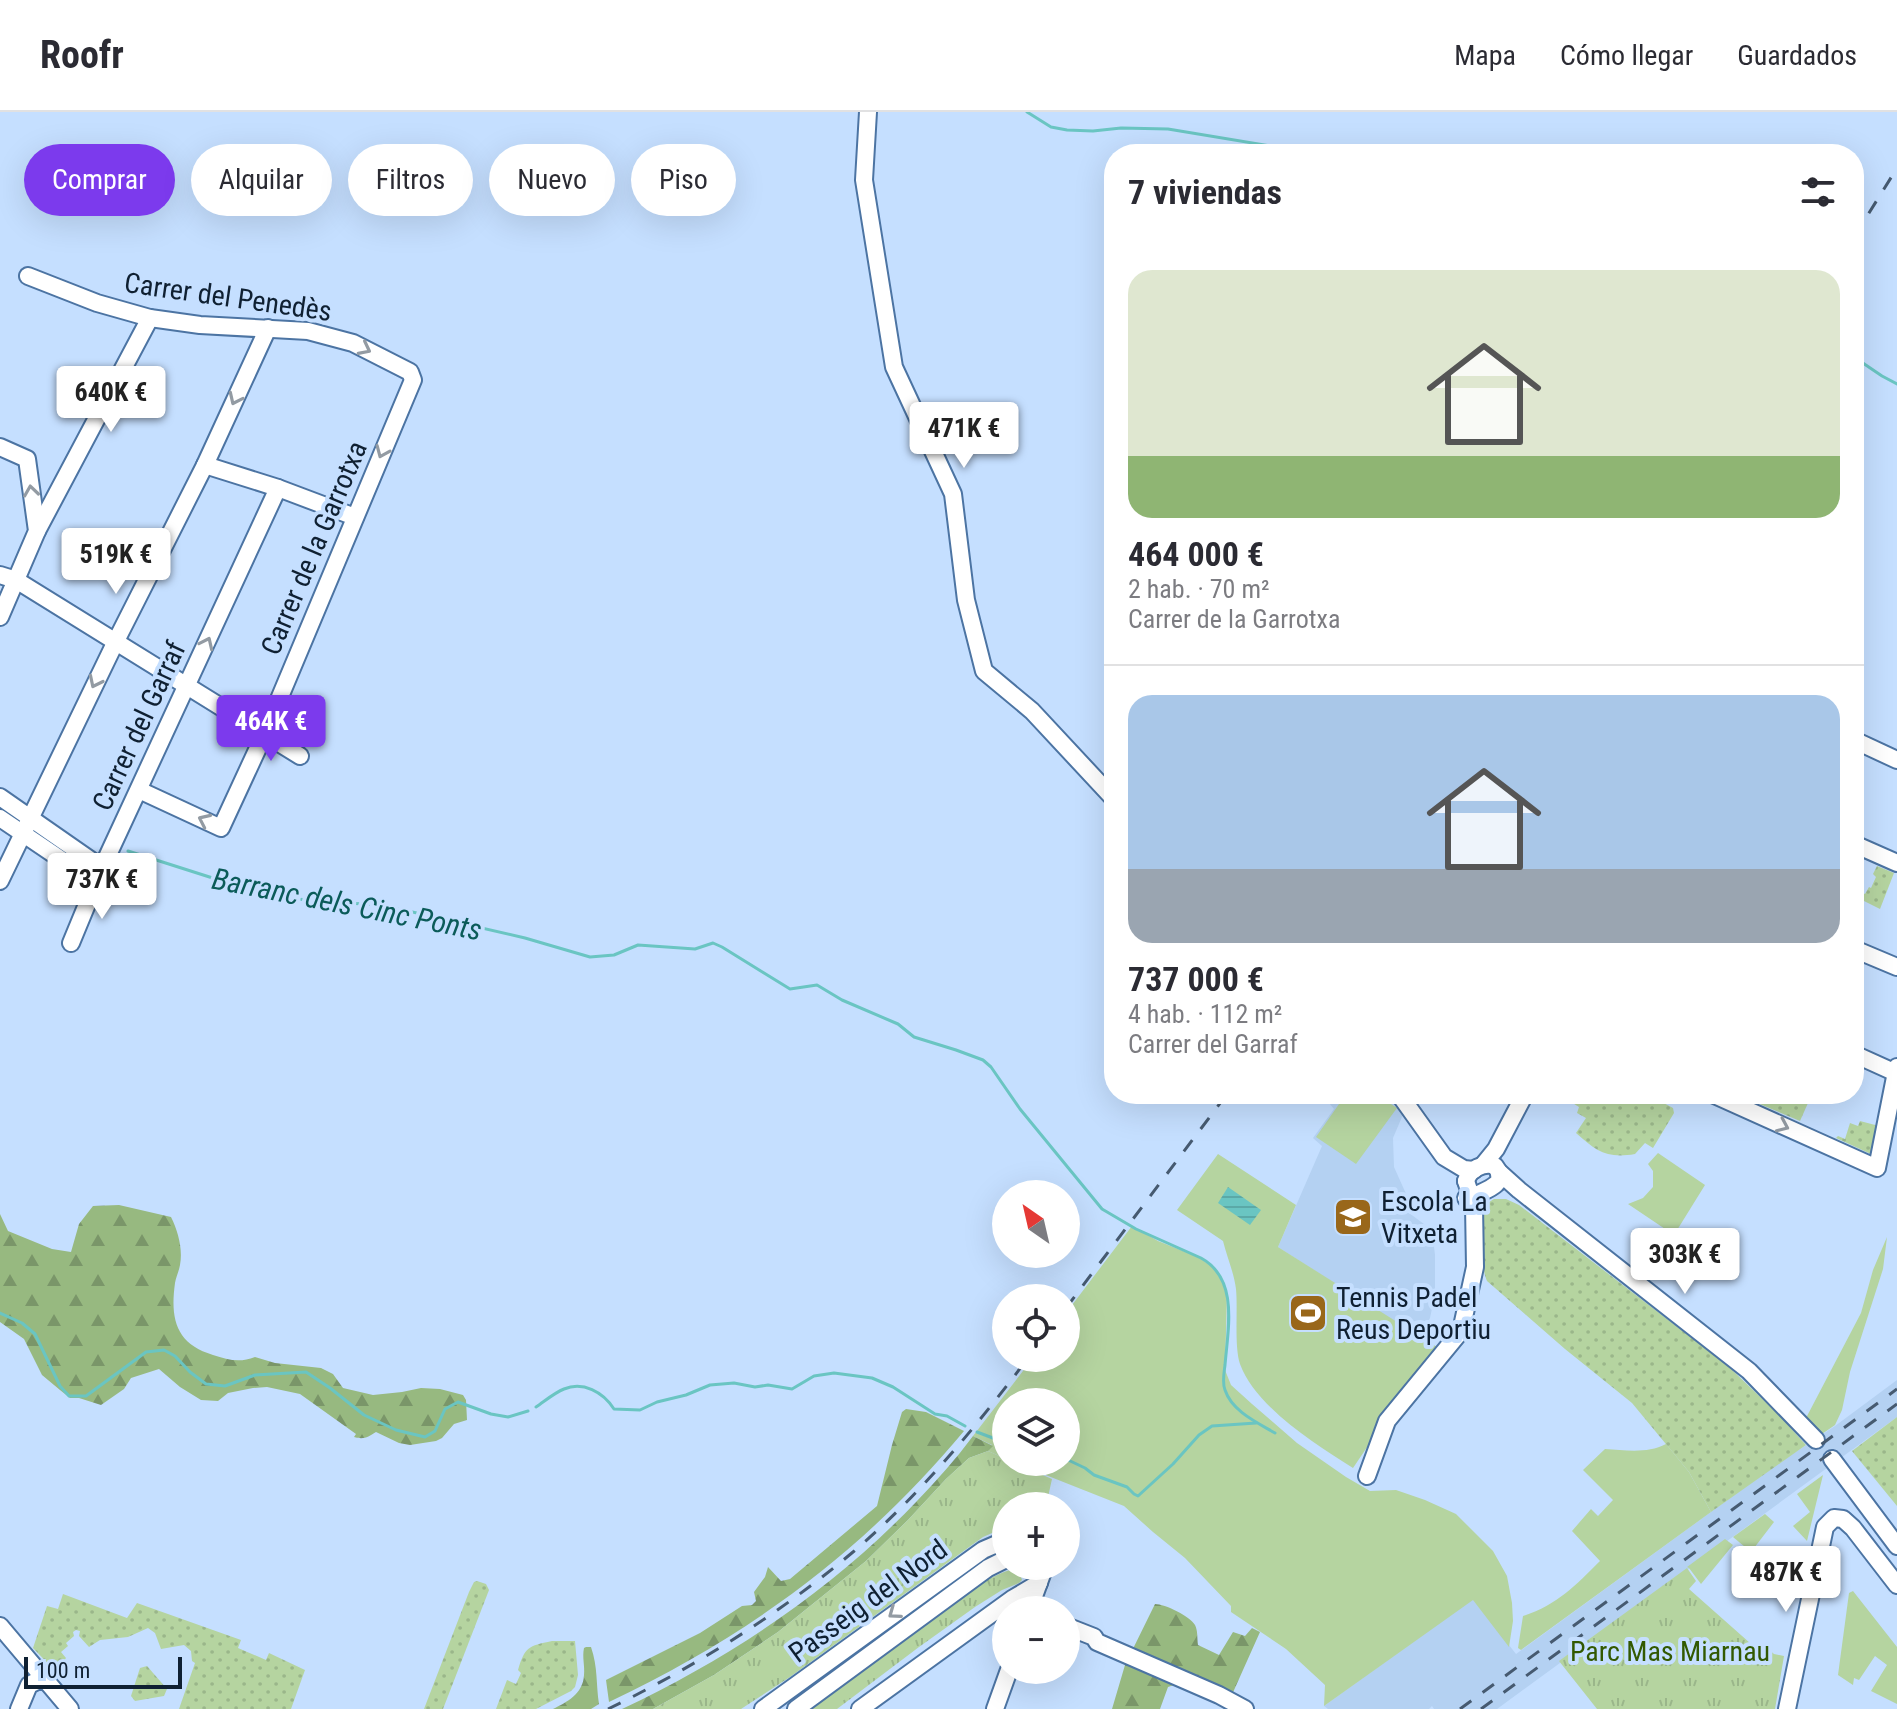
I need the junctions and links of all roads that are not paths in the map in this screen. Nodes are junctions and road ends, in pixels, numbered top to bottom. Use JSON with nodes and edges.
{"nodes":[{"id":1,"x":868,"y":112,"type":"edge"},
{"id":2,"x":28,"y":276,"type":"dead end"},
{"id":3,"x":150,"y":318,"type":"junction"},
{"id":4,"x":268,"y":328,"type":"junction"},
{"id":5,"x":413,"y":380,"type":"joint"},
{"id":6,"x":0,"y":447,"type":"edge"},
{"id":7,"x":205,"y":465,"type":"junction"},
{"id":8,"x":278,"y":488,"type":"junction"},
{"id":9,"x":355,"y":517,"type":"junction"},
{"id":10,"x":37,"y":531,"type":"junction"},
{"id":11,"x":8,"y":578,"type":"edge"},
{"id":12,"x":0,"y":617,"type":"edge"},
{"id":13,"x":116,"y":641,"type":"junction"},
{"id":14,"x":187,"y":685,"type":"junction"},
{"id":15,"x":264,"y":735,"type":"junction"},
{"id":16,"x":1864,"y":746,"type":"edge"},
{"id":17,"x":300,"y":756,"type":"dead end"},
{"id":18,"x":1897,"y":760,"type":"edge"},
{"id":19,"x":1104,"y":788,"type":"edge"},
{"id":20,"x":139,"y":790,"type":"junction"},
{"id":21,"x":0,"y":797,"type":"edge"},
{"id":22,"x":0,"y":818,"type":"edge"},
{"id":23,"x":29,"y":818,"type":"junction"},
{"id":24,"x":21,"y":833,"type":"junction"},
{"id":25,"x":1864,"y":848,"type":"edge"},
{"id":26,"x":1897,"y":863,"type":"edge"},
{"id":27,"x":99,"y":875,"type":"junction"},
{"id":28,"x":0,"y":881,"type":"edge"},
{"id":29,"x":71,"y":943,"type":"dead end"},
{"id":30,"x":1864,"y":953,"type":"edge"},
{"id":31,"x":1897,"y":967,"type":"edge"},
{"id":32,"x":1864,"y":1058,"type":"edge"},
{"id":33,"x":1896,"y":1070,"type":"edge"},
{"id":34,"x":1406,"y":1104,"type":"edge"},
{"id":35,"x":1520,"y":1104,"type":"edge"},
{"id":36,"x":1734,"y":1104,"type":"edge"},
{"id":37,"x":1478,"y":1186,"type":"junction"},
{"id":38,"x":1816,"y":1440,"type":"dead end"},
{"id":39,"x":1832,"y":1459,"type":"dead end"},
{"id":40,"x":1367,"y":1476,"type":"dead end"},
{"id":41,"x":992,"y":1546,"type":"edge"},
{"id":42,"x":1897,"y":1546,"type":"edge"},
{"id":43,"x":992,"y":1567,"type":"edge"},
{"id":44,"x":1040,"y":1580,"type":"edge"},
{"id":45,"x":1039,"y":1583,"type":"junction"},
{"id":46,"x":1897,"y":1585,"type":"edge"},
{"id":47,"x":1034,"y":1596,"type":"edge"},
{"id":48,"x":0,"y":1626,"type":"edge"},
{"id":49,"x":1080,"y":1632,"type":"edge"},
{"id":50,"x":47,"y":1681,"type":"junction"},
{"id":51,"x":1004,"y":1684,"type":"edge"},
{"id":52,"x":19,"y":1709,"type":"edge"},
{"id":53,"x":70,"y":1709,"type":"edge"},
{"id":54,"x":763,"y":1709,"type":"edge"},
{"id":55,"x":796,"y":1709,"type":"edge"},
{"id":56,"x":860,"y":1709,"type":"edge"},
{"id":57,"x":995,"y":1709,"type":"edge"},
{"id":58,"x":1245,"y":1709,"type":"edge"},
{"id":59,"x":1787,"y":1709,"type":"edge"}],
"edges":[{"from":1,"to":19,"type":"street"},
{"from":2,"to":3,"type":"street","name":"Carrer del Penedès"},
{"from":3,"to":4,"type":"street","name":"Carrer del Penedès"},
{"from":3,"to":10,"type":"street"},
{"from":4,"to":5,"type":"street","name":"Carrer del Penedès","one_way":true},
{"from":4,"to":7,"type":"street","one_way":true},
{"from":5,"to":9,"type":"street","name":"Carrer de la Garrotxa","one_way":true},
{"from":10,"to":6,"type":"street","one_way":true},
{"from":7,"to":8,"type":"street"},
{"from":7,"to":13,"type":"street"},
{"from":8,"to":9,"type":"street"},
{"from":14,"to":8,"type":"street","name":"Carrer del Garraf","one_way":true},
{"from":9,"to":15,"type":"street","name":"Carrer de la Garrotxa"},
{"from":10,"to":11,"type":"street"},
{"from":11,"to":12,"type":"street"},
{"from":11,"to":13,"type":"street"},
{"from":13,"to":14,"type":"street"},
{"from":13,"to":23,"type":"street","one_way":true},
{"from":14,"to":15,"type":"street"},
{"from":14,"to":20,"type":"street","name":"Carrer del Garraf"},
{"from":15,"to":17,"type":"street"},
{"from":15,"to":20,"type":"street","name":"Carrer de la Garrotxa","one_way":true},
{"from":16,"to":18,"type":"street"},
{"from":20,"to":27,"type":"street","name":"Carrer del Garraf"},
{"from":21,"to":23,"type":"street"},
{"from":22,"to":24,"type":"street"},
{"from":23,"to":24,"type":"street"},
{"from":23,"to":27,"type":"street"},
{"from":24,"to":27,"type":"street"},
{"from":24,"to":28,"type":"street"},
{"from":25,"to":26,"type":"street"},
{"from":27,"to":29,"type":"street","name":"Carrer del Garraf"},
{"from":30,"to":31,"type":"street"},
{"from":32,"to":33,"type":"street"},
{"from":36,"to":33,"type":"street","one_way":true},
{"from":34,"to":37,"type":"street"},
{"from":35,"to":37,"type":"street"},
{"from":37,"to":38,"type":"street"},
{"from":37,"to":40,"type":"street"},
{"from":39,"to":42,"type":"street"},
{"from":41,"to":54,"type":"street","name":"Passeig del Nord","one_way":true},
{"from":43,"to":55,"type":"street","name":"Passeig del Nord"},
{"from":44,"to":45,"type":"street"},
{"from":45,"to":47,"type":"street"},
{"from":45,"to":56,"type":"street"},
{"from":46,"to":59,"type":"street"},
{"from":48,"to":50,"type":"street"},
{"from":49,"to":58,"type":"street"},
{"from":50,"to":52,"type":"street"},
{"from":50,"to":53,"type":"street"},
{"from":51,"to":57,"type":"street"}]}
